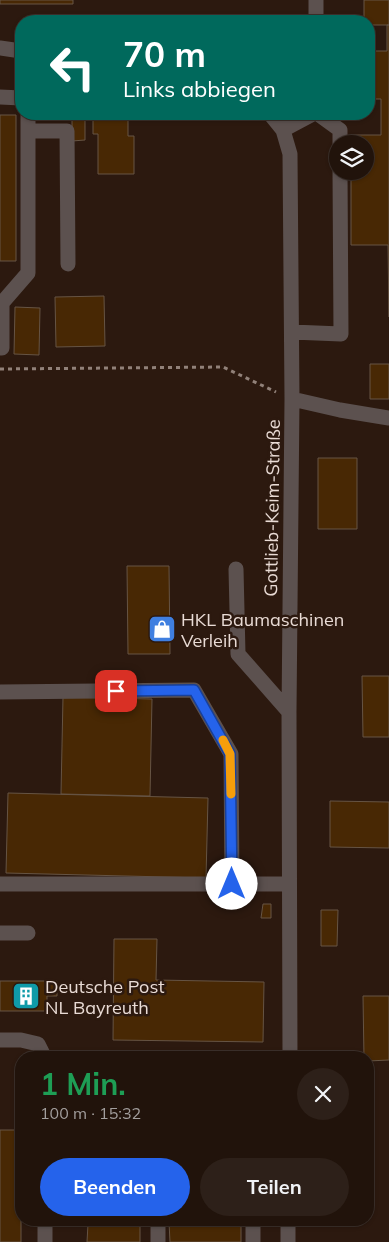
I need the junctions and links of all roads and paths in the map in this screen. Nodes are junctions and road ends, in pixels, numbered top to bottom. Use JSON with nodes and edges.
{"nodes":[{"id":1,"x":316,"y":0,"type":"edge"},
{"id":2,"x":316,"y":15,"type":"edge"},
{"id":3,"x":0,"y":48,"type":"edge"},
{"id":4,"x":15,"y":50,"type":"edge"},
{"id":5,"x":0,"y":97,"type":"edge"},
{"id":6,"x":15,"y":98,"type":"edge"},
{"id":7,"x":28,"y":120,"type":"edge"},
{"id":8,"x":275,"y":120,"type":"edge"},
{"id":9,"x":302,"y":120,"type":"edge"},
{"id":10,"x":326,"y":120,"type":"edge"},
{"id":11,"x":283,"y":130,"type":"junction"},
{"id":12,"x":28,"y":131,"type":"junction"},
{"id":13,"x":340,"y":135,"type":"edge"},
{"id":14,"x":340,"y":180,"type":"edge"},
{"id":15,"x":68,"y":264,"type":"dead end"},
{"id":16,"x":292,"y":332,"type":"junction"},
{"id":17,"x":0,"y":348,"type":"edge"},
{"id":18,"x":0,"y":369,"type":"edge"},
{"id":19,"x":292,"y":399,"type":"junction"},
{"id":20,"x":389,"y":418,"type":"edge"},
{"id":21,"x":236,"y":569,"type":"dead end"},
{"id":22,"x":0,"y":692,"type":"edge"},
{"id":23,"x":289,"y":712,"type":"junction"},
{"id":24,"x":0,"y":884,"type":"edge"},
{"id":25,"x":232,"y":884,"type":"junction"},
{"id":26,"x":289,"y":884,"type":"junction"},
{"id":27,"x":0,"y":933,"type":"edge"},
{"id":28,"x":28,"y":933,"type":"dead end"},
{"id":29,"x":0,"y":1040,"type":"edge"},
{"id":30,"x":42,"y":1051,"type":"edge"},
{"id":31,"x":290,"y":1051,"type":"edge"},
{"id":32,"x":45,"y":1226,"type":"edge"},
{"id":33,"x":158,"y":1226,"type":"edge"},
{"id":34,"x":253,"y":1226,"type":"edge"},
{"id":35,"x":288,"y":1226,"type":"edge"},
{"id":36,"x":45,"y":1242,"type":"edge"},
{"id":37,"x":158,"y":1242,"type":"edge"},
{"id":38,"x":253,"y":1242,"type":"edge"},
{"id":39,"x":288,"y":1242,"type":"edge"}],
"edges":[{"from":1,"to":2,"type":"street"},
{"from":3,"to":4,"type":"street"},
{"from":5,"to":6,"type":"street"},
{"from":7,"to":12,"type":"street"},
{"from":8,"to":11,"type":"street","name":"Gottlieb-Keim-Straße"},
{"from":9,"to":11,"type":"street"},
{"from":10,"to":13,"type":"street"},
{"from":11,"to":16,"type":"street","name":"Gottlieb-Keim-Straße"},
{"from":12,"to":15,"type":"street"},
{"from":12,"to":17,"type":"street"},
{"from":14,"to":16,"type":"street"},
{"from":16,"to":19,"type":"street","name":"Gottlieb-Keim-Straße"},
{"from":18,"to":19,"type":"path"},
{"from":19,"to":20,"type":"street"},
{"from":19,"to":23,"type":"street","name":"Gottlieb-Keim-Straße"},
{"from":21,"to":23,"type":"street"},
{"from":22,"to":25,"type":"street"},
{"from":23,"to":26,"type":"street","name":"Gottlieb-Keim-Straße"},
{"from":24,"to":25,"type":"street"},
{"from":25,"to":26,"type":"street"},
{"from":26,"to":31,"type":"street","name":"Gottlieb-Keim-Straße"},
{"from":27,"to":28,"type":"street"},
{"from":29,"to":30,"type":"street"},
{"from":32,"to":36,"type":"street"},
{"from":33,"to":37,"type":"street"},
{"from":34,"to":38,"type":"street"},
{"from":35,"to":39,"type":"street"}]}
